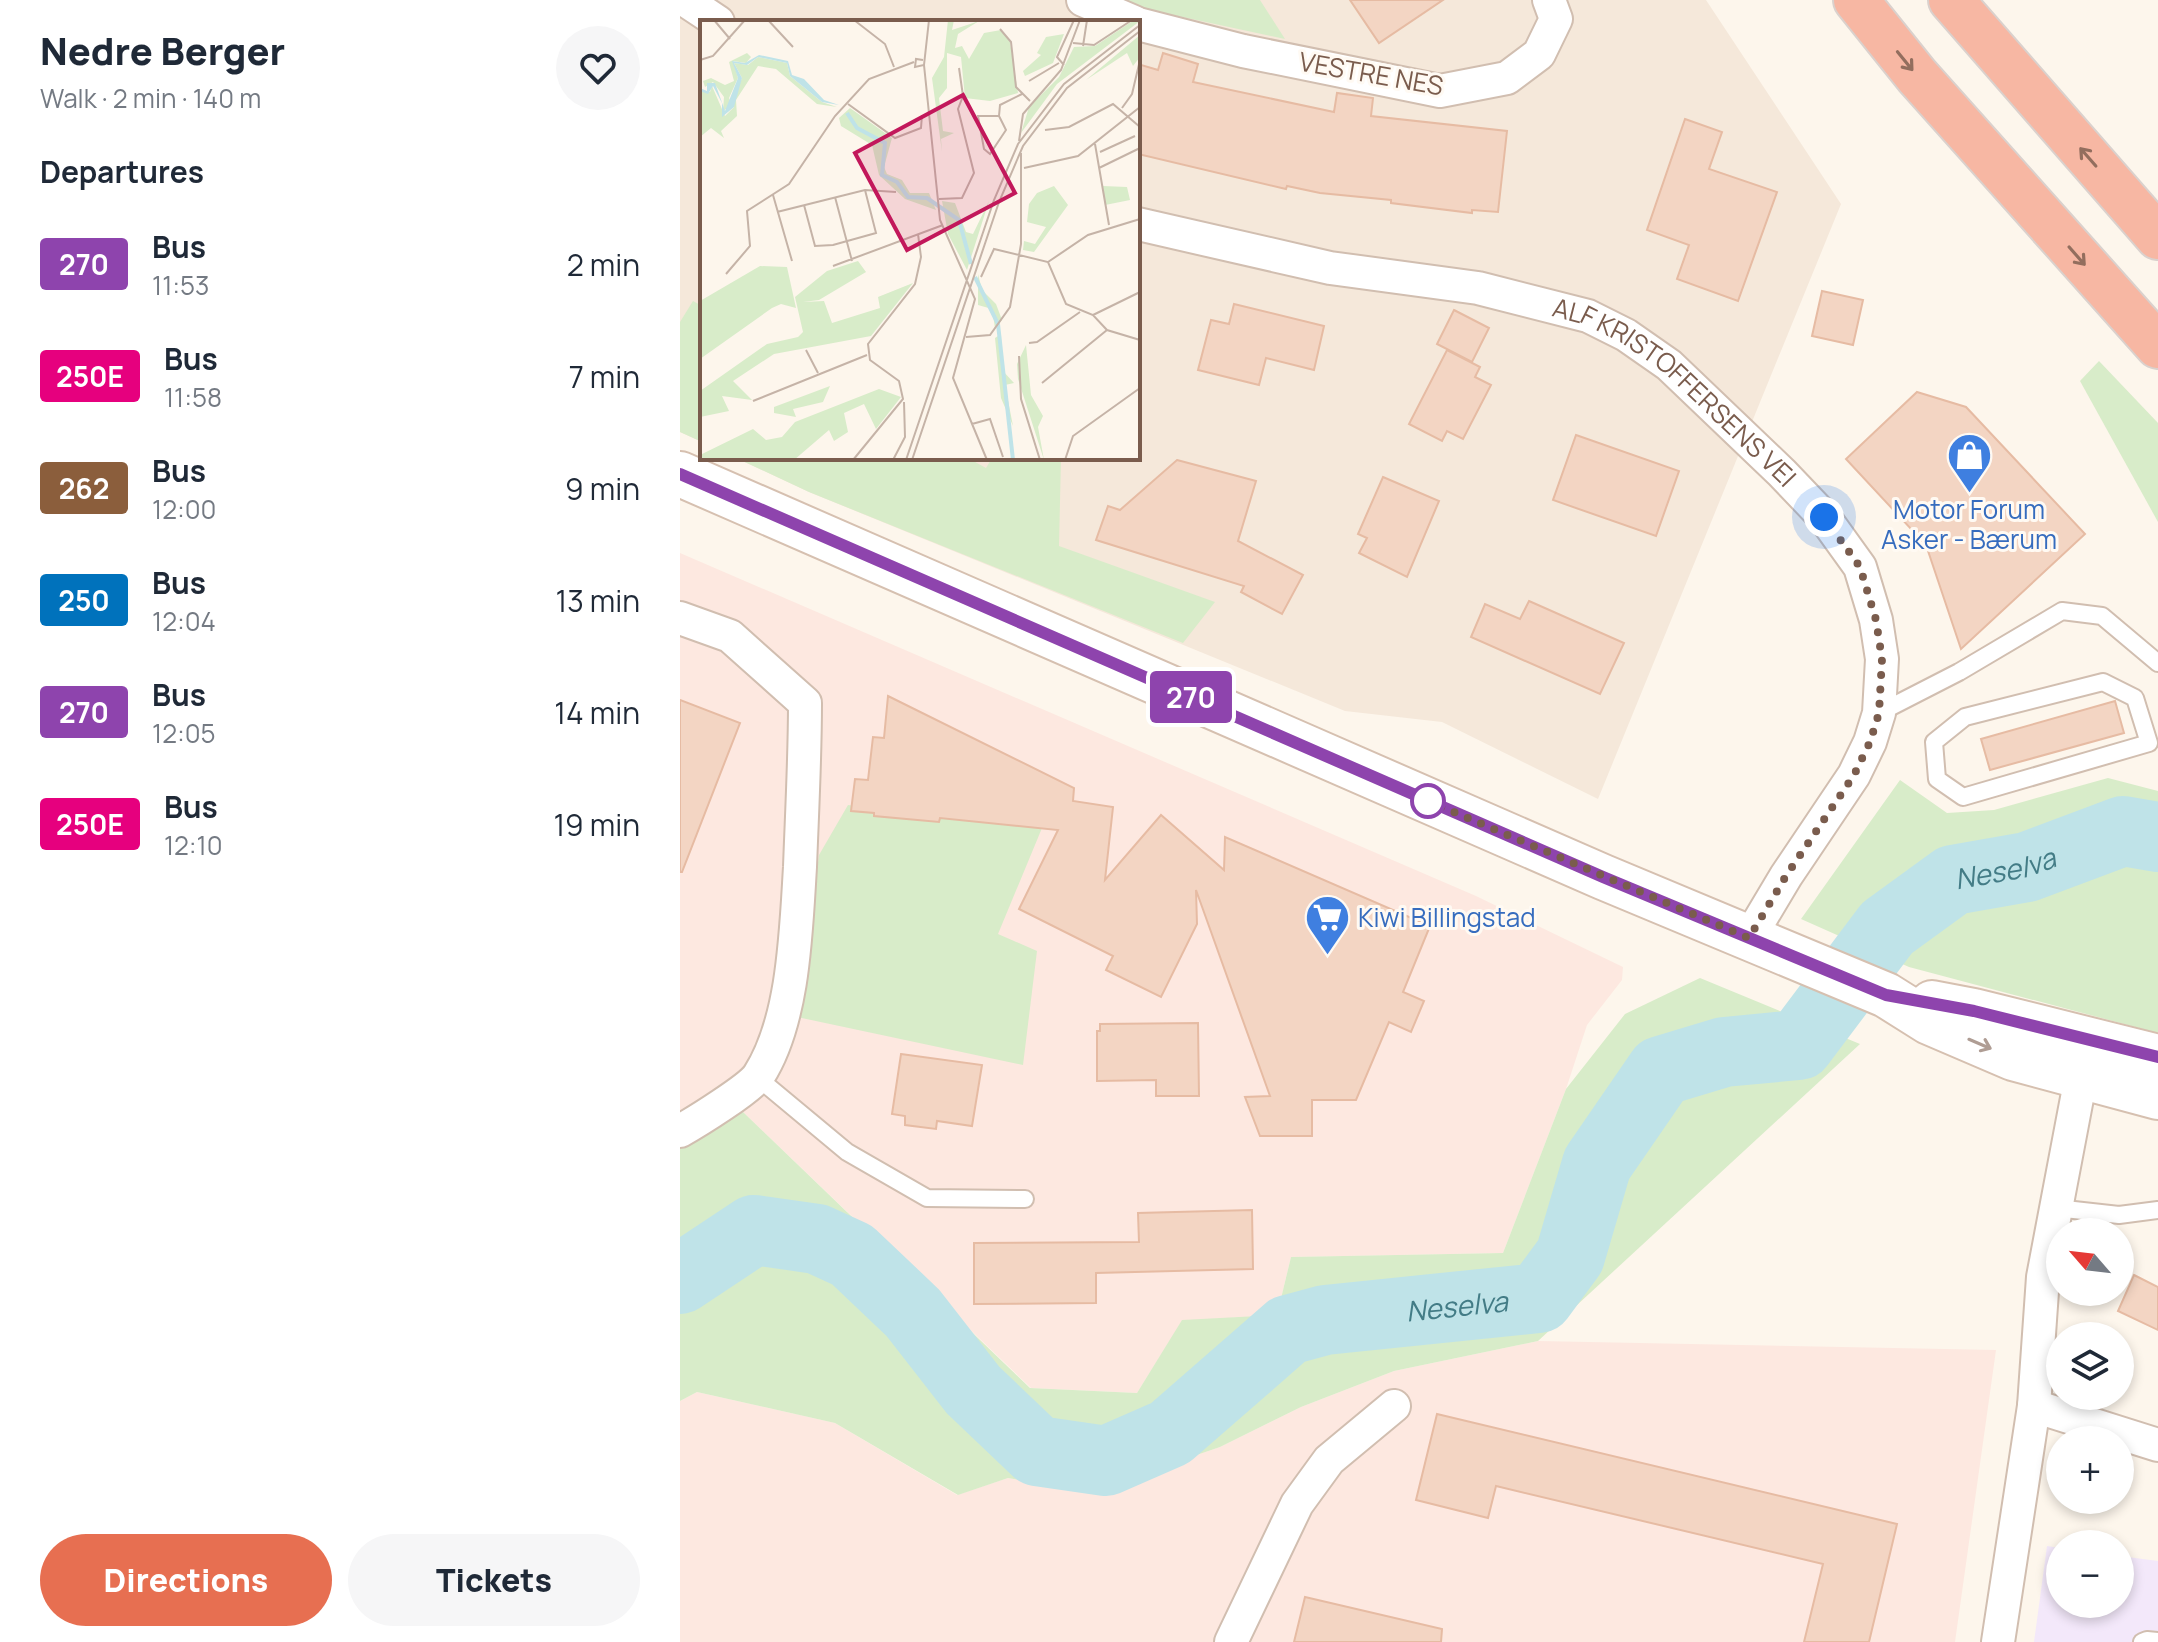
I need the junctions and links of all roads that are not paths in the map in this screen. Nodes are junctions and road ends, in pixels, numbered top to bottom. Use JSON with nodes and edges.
{"nodes":[{"id":1,"x":685,"y":0,"type":"edge"},
{"id":2,"x":1083,"y":0,"type":"edge"},
{"id":3,"x":1549,"y":0,"type":"edge"},
{"id":4,"x":1856,"y":0,"type":"edge"},
{"id":5,"x":1951,"y":0,"type":"edge"},
{"id":6,"x":715,"y":20,"type":"edge"},
{"id":7,"x":1129,"y":20,"type":"edge"},
{"id":8,"x":1140,"y":24,"type":"edge"},
{"id":9,"x":1140,"y":224,"type":"edge"},
{"id":10,"x":2158,"y":237,"type":"edge"},
{"id":11,"x":2158,"y":346,"type":"edge"},
{"id":12,"x":680,"y":474,"type":"edge"},
{"id":13,"x":680,"y":618,"type":"edge"},
{"id":14,"x":2158,"y":663,"type":"edge"},
{"id":15,"x":1879,"y":713,"type":"junction"},
{"id":16,"x":2154,"y":742,"type":"edge"},
{"id":17,"x":1749,"y":938,"type":"junction"},
{"id":18,"x":2158,"y":1057,"type":"edge"},
{"id":19,"x":2085,"y":1058,"type":"junction"},
{"id":20,"x":758,"y":1078,"type":"junction"},
{"id":21,"x":2158,"y":1097,"type":"edge"},
{"id":22,"x":680,"y":1131,"type":"edge"},
{"id":23,"x":1025,"y":1199,"type":"dead end"},
{"id":24,"x":2056,"y":1208,"type":"junction"},
{"id":25,"x":2158,"y":1210,"type":"edge"},
{"id":26,"x":1394,"y":1406,"type":"dead end"},
{"id":27,"x":2034,"y":1406,"type":"junction"},
{"id":28,"x":2158,"y":1445,"type":"edge"},
{"id":29,"x":2158,"y":1641,"type":"edge"},
{"id":30,"x":1231,"y":1642,"type":"edge"},
{"id":31,"x":1998,"y":1642,"type":"edge"},
{"id":32,"x":2142,"y":1642,"type":"edge"}],
"edges":[{"from":1,"to":6,"type":"street"},
{"from":2,"to":7,"type":"street","name":"VESTRE NES"},
{"from":3,"to":8,"type":"street","name":"VESTRE NES"},
{"from":4,"to":11,"type":"highway","one_way":true},
{"from":10,"to":5,"type":"highway","one_way":true},
{"from":9,"to":15,"type":"street","name":"ALF KRISTOFFERSENS VEI"},
{"from":12,"to":17,"type":"main road"},
{"from":13,"to":20,"type":"street"},
{"from":14,"to":15,"type":"lane"},
{"from":15,"to":17,"type":"street","name":"ALF KRISTOFFERSENS VEI"},
{"from":16,"to":16,"type":"lane"},
{"from":17,"to":19,"type":"main road"},
{"from":18,"to":19,"type":"main road"},
{"from":19,"to":21,"type":"main road"},
{"from":19,"to":24,"type":"street"},
{"from":20,"to":22,"type":"street"},
{"from":20,"to":23,"type":"lane"},
{"from":24,"to":25,"type":"lane"},
{"from":24,"to":27,"type":"street"},
{"from":26,"to":30,"type":"street"},
{"from":27,"to":28,"type":"street"},
{"from":27,"to":31,"type":"street"},
{"from":29,"to":32,"type":"lane"}]}
